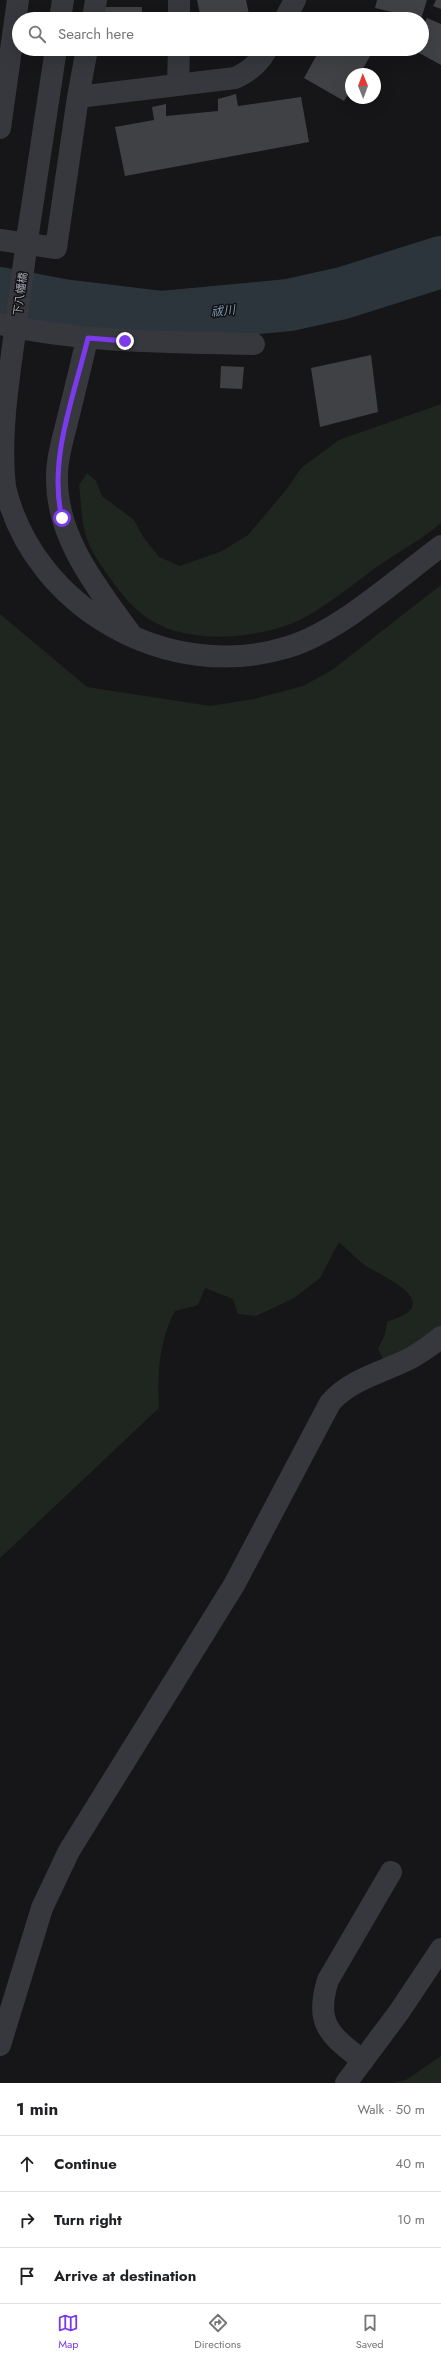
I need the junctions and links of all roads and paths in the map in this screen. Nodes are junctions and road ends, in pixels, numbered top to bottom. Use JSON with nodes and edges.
{"nodes":[{"id":1,"x":18,"y":0,"type":"edge"},
{"id":2,"x":63,"y":0,"type":"edge"},
{"id":3,"x":96,"y":0,"type":"edge"},
{"id":4,"x":179,"y":0,"type":"edge"},
{"id":5,"x":295,"y":0,"type":"edge"},
{"id":6,"x":16,"y":12,"type":"edge"},
{"id":7,"x":61,"y":12,"type":"edge"},
{"id":8,"x":94,"y":12,"type":"edge"},
{"id":9,"x":179,"y":12,"type":"edge"},
{"id":10,"x":289,"y":12,"type":"edge"},
{"id":11,"x":12,"y":43,"type":"edge"},
{"id":12,"x":55,"y":56,"type":"edge"},
{"id":13,"x":86,"y":56,"type":"edge"},
{"id":14,"x":179,"y":56,"type":"edge"},
{"id":15,"x":263,"y":56,"type":"edge"},
{"id":16,"x":178,"y":85,"type":"junction"},
{"id":17,"x":78,"y":97,"type":"junction"},
{"id":18,"x":0,"y":128,"type":"edge"},
{"id":19,"x":0,"y":240,"type":"edge"},
{"id":20,"x":0,"y":324,"type":"edge"},
{"id":21,"x":88,"y":338,"type":"junction"},
{"id":22,"x":254,"y":344,"type":"dead end"},
{"id":23,"x":441,"y":546,"type":"edge"},
{"id":24,"x":134,"y":638,"type":"junction"},
{"id":25,"x":441,"y":1337,"type":"edge"},
{"id":26,"x":390,"y":1872,"type":"dead end"},
{"id":27,"x":441,"y":1949,"type":"edge"},
{"id":28,"x":0,"y":2045,"type":"edge"},
{"id":29,"x":363,"y":2061,"type":"junction"},
{"id":30,"x":346,"y":2083,"type":"edge"}],
"edges":[{"from":1,"to":6,"type":"street"},
{"from":2,"to":7,"type":"street"},
{"from":3,"to":8,"type":"street"},
{"from":4,"to":9,"type":"street"},
{"from":5,"to":10,"type":"street"},
{"from":11,"to":18,"type":"street"},
{"from":12,"to":24,"type":"street","name":"下八幡橋","bridge":true},
{"from":13,"to":17,"type":"street"},
{"from":14,"to":16,"type":"street"},
{"from":15,"to":16,"type":"street"},
{"from":16,"to":17,"type":"street"},
{"from":17,"to":19,"type":"street"},
{"from":20,"to":21,"type":"street"},
{"from":21,"to":22,"type":"street"},
{"from":21,"to":24,"type":"street"},
{"from":23,"to":24,"type":"street","name":"下八幡橋"},
{"from":25,"to":28,"type":"street"},
{"from":26,"to":29,"type":"street"},
{"from":27,"to":29,"type":"street"},
{"from":29,"to":30,"type":"street"}]}
